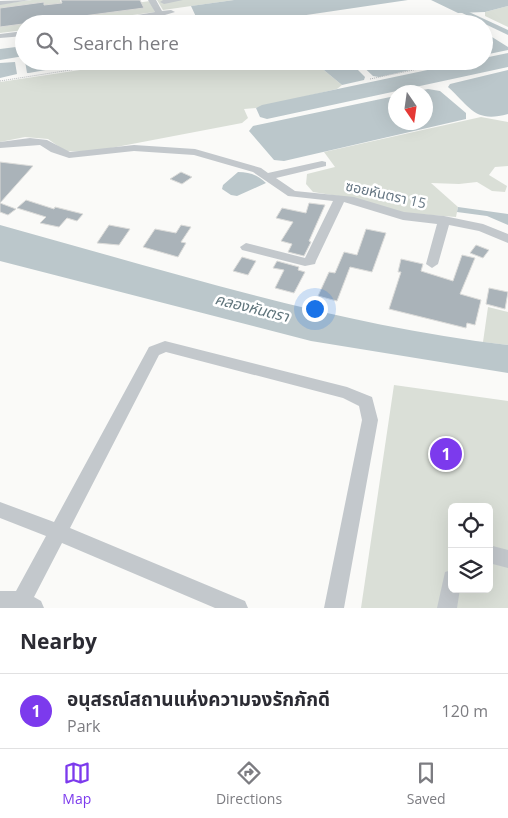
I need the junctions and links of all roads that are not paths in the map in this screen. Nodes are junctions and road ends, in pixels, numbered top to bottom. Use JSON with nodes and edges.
{"nodes":[{"id":1,"x":26,"y":0,"type":"edge"},
{"id":2,"x":152,"y":0,"type":"edge"},
{"id":3,"x":179,"y":0,"type":"edge"},
{"id":4,"x":164,"y":1,"type":"edge"},
{"id":5,"x":0,"y":3,"type":"edge"},
{"id":6,"x":161,"y":15,"type":"edge"},
{"id":7,"x":166,"y":15,"type":"edge"},
{"id":8,"x":15,"y":34,"type":"edge"},
{"id":9,"x":0,"y":36,"type":"edge"},
{"id":10,"x":15,"y":39,"type":"edge"},
{"id":11,"x":0,"y":41,"type":"edge"},
{"id":12,"x":0,"y":145,"type":"edge"},
{"id":13,"x":322,"y":164,"type":"dead end"},
{"id":14,"x":268,"y":176,"type":"junction"},
{"id":15,"x":340,"y":198,"type":"junction"},
{"id":16,"x":444,"y":220,"type":"junction"},
{"id":17,"x":508,"y":239,"type":"edge"},
{"id":18,"x":246,"y":247,"type":"dead end"},
{"id":19,"x":432,"y":264,"type":"dead end"},
{"id":20,"x":0,"y":510,"type":"edge"},
{"id":21,"x":58,"y":532,"type":"junction"},
{"id":22,"x":493,"y":555,"type":"edge"},
{"id":23,"x":508,"y":559,"type":"edge"},
{"id":24,"x":450,"y":593,"type":"edge"},
{"id":25,"x":0,"y":601,"type":"edge"},
{"id":26,"x":27,"y":605,"type":"edge"},
{"id":27,"x":238,"y":608,"type":"edge"},
{"id":28,"x":334,"y":608,"type":"edge"},
{"id":29,"x":447,"y":608,"type":"edge"}],
"edges":[{"from":1,"to":5,"type":"street"},
{"from":2,"to":6,"type":"street"},
{"from":3,"to":4,"type":"street"},
{"from":4,"to":7,"type":"street"},
{"from":8,"to":9,"type":"street"},
{"from":10,"to":11,"type":"street"},
{"from":12,"to":14,"type":"street","name":"ซอยหันตรา 15"},
{"from":13,"to":14,"type":"street"},
{"from":14,"to":15,"type":"street","name":"ซอยหันตรา 15"},
{"from":15,"to":16,"type":"street","name":"ซอยหันตรา 15"},
{"from":15,"to":18,"type":"street"},
{"from":16,"to":17,"type":"street","name":"ซอยหันตรา 15"},
{"from":16,"to":19,"type":"street"},
{"from":20,"to":21,"type":"street"},
{"from":21,"to":26,"type":"street"},
{"from":21,"to":27,"type":"street"},
{"from":21,"to":28,"type":"street"},
{"from":22,"to":23,"type":"street"},
{"from":24,"to":29,"type":"street"},
{"from":25,"to":26,"type":"street"}]}
